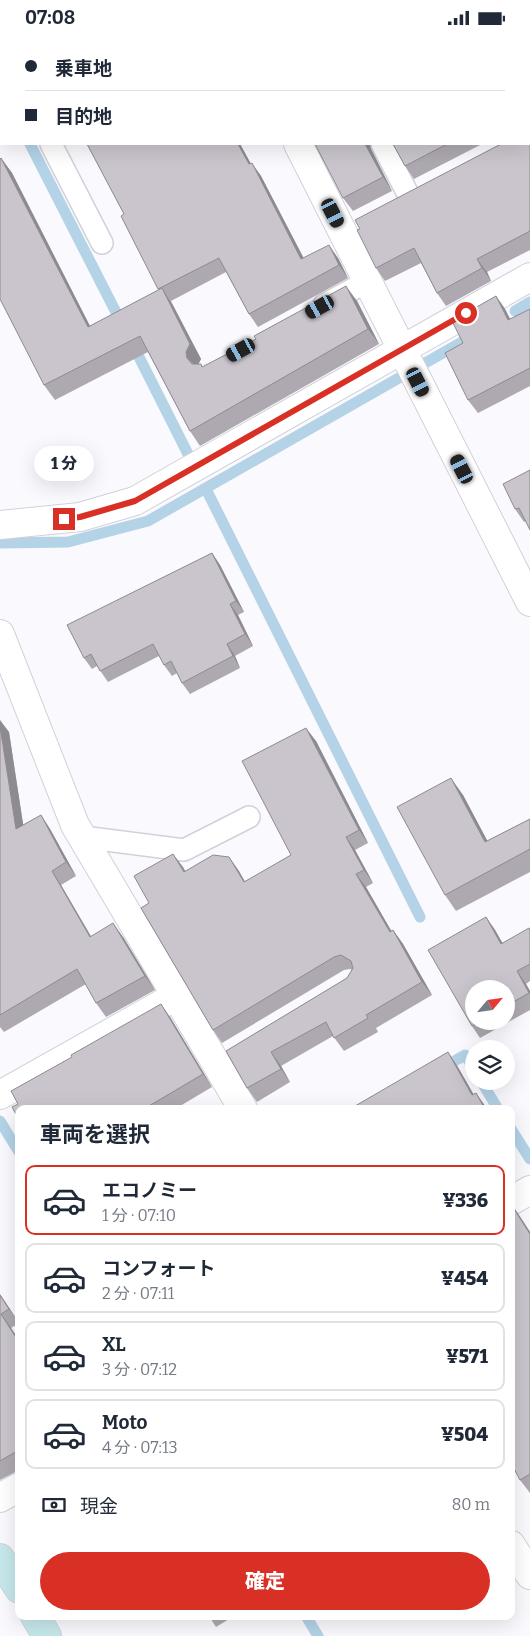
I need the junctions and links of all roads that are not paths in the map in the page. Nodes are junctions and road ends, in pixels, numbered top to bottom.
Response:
1 (52, 145) edge
2 (299, 145) edge
3 (383, 145) edge
4 (409, 196) edge
5 (102, 243) dead end
6 (530, 277) edge
7 (368, 281) junction
8 (309, 313) edge
9 (404, 353) junction
10 (0, 525) edge
11 (522, 567) edge
12 (530, 602) edge
13 (0, 634) edge
14 (249, 817) dead end
15 (83, 837) junction
16 (176, 995) junction
17 (0, 1095) edge
18 (242, 1105) edge
19 (530, 1191) edge
20 (515, 1199) edge
21 (15, 1489) edge
22 (0, 1498) edge
23 (515, 1551) edge
24 (0, 1558) edge
25 (530, 1575) edge
26 (15, 1582) edge
27 (37, 1620) edge
28 (47, 1636) edge

1 - 5 lane
2 - 7 street
3 - 4 lane
6 - 9 street
7 - 8 lane
7 - 9 street
9 - 10 street
9 - 11 street
11 - 12 street
13 - 15 street
14 - 15 lane
15 - 16 street
16 - 17 street
16 - 18 street
19 - 20 street
21 - 22 street
23 - 25 street
24 - 26 street
27 - 28 street

